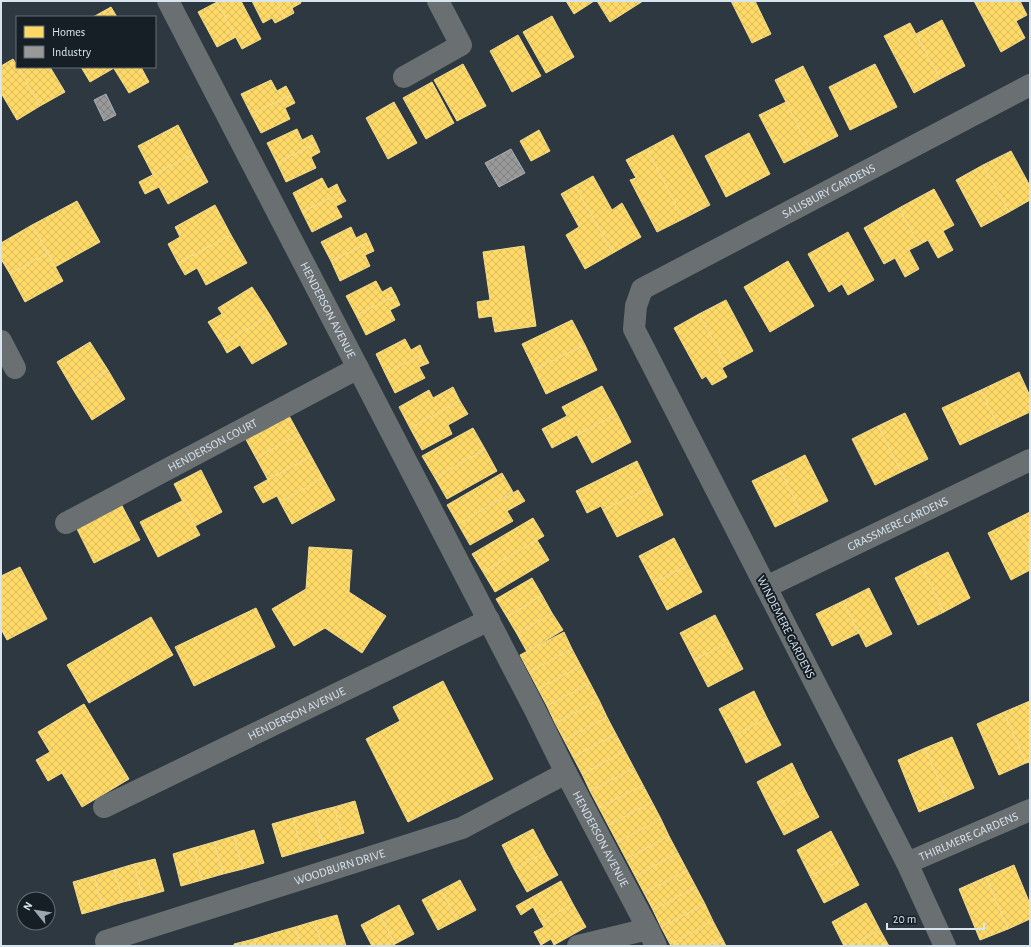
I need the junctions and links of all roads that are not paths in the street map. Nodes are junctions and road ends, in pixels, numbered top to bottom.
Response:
1 (168, 1) edge
2 (438, 1) edge
3 (404, 77) dead end
4 (1030, 85) edge
5 (636, 306) joint
6 (1, 342) edge
7 (15, 368) dead end
8 (358, 368) junction
9 (1030, 460) edge
10 (66, 523) dead end
11 (766, 587) junction
12 (489, 620) junction
13 (566, 773) junction
14 (104, 807) dead end
15 (1030, 810) edge
16 (907, 863) junction
17 (652, 938) edge
18 (106, 941) dead end
19 (578, 946) edge
20 (945, 946) edge

1 - 8 street, HENDERSON AVENUE
2 - 3 street
4 - 5 street, SALISBURY GARDENS
5 - 11 street, WINDEMERE GARDENS
6 - 7 street
8 - 10 street, HENDERSON COURT
8 - 12 street, HENDERSON AVENUE
9 - 11 street, GRASSMERE GARDENS
11 - 16 street, WINDEMERE GARDENS
12 - 13 street, HENDERSON AVENUE
12 - 14 street, HENDERSON AVENUE
13 - 17 street, HENDERSON AVENUE
13 - 18 street, WOODBURN DRIVE
15 - 16 street, THIRLMERE GARDENS
16 - 20 street, WINDEMERE GARDENS
17 - 19 street, HENDERSON AVENUE

